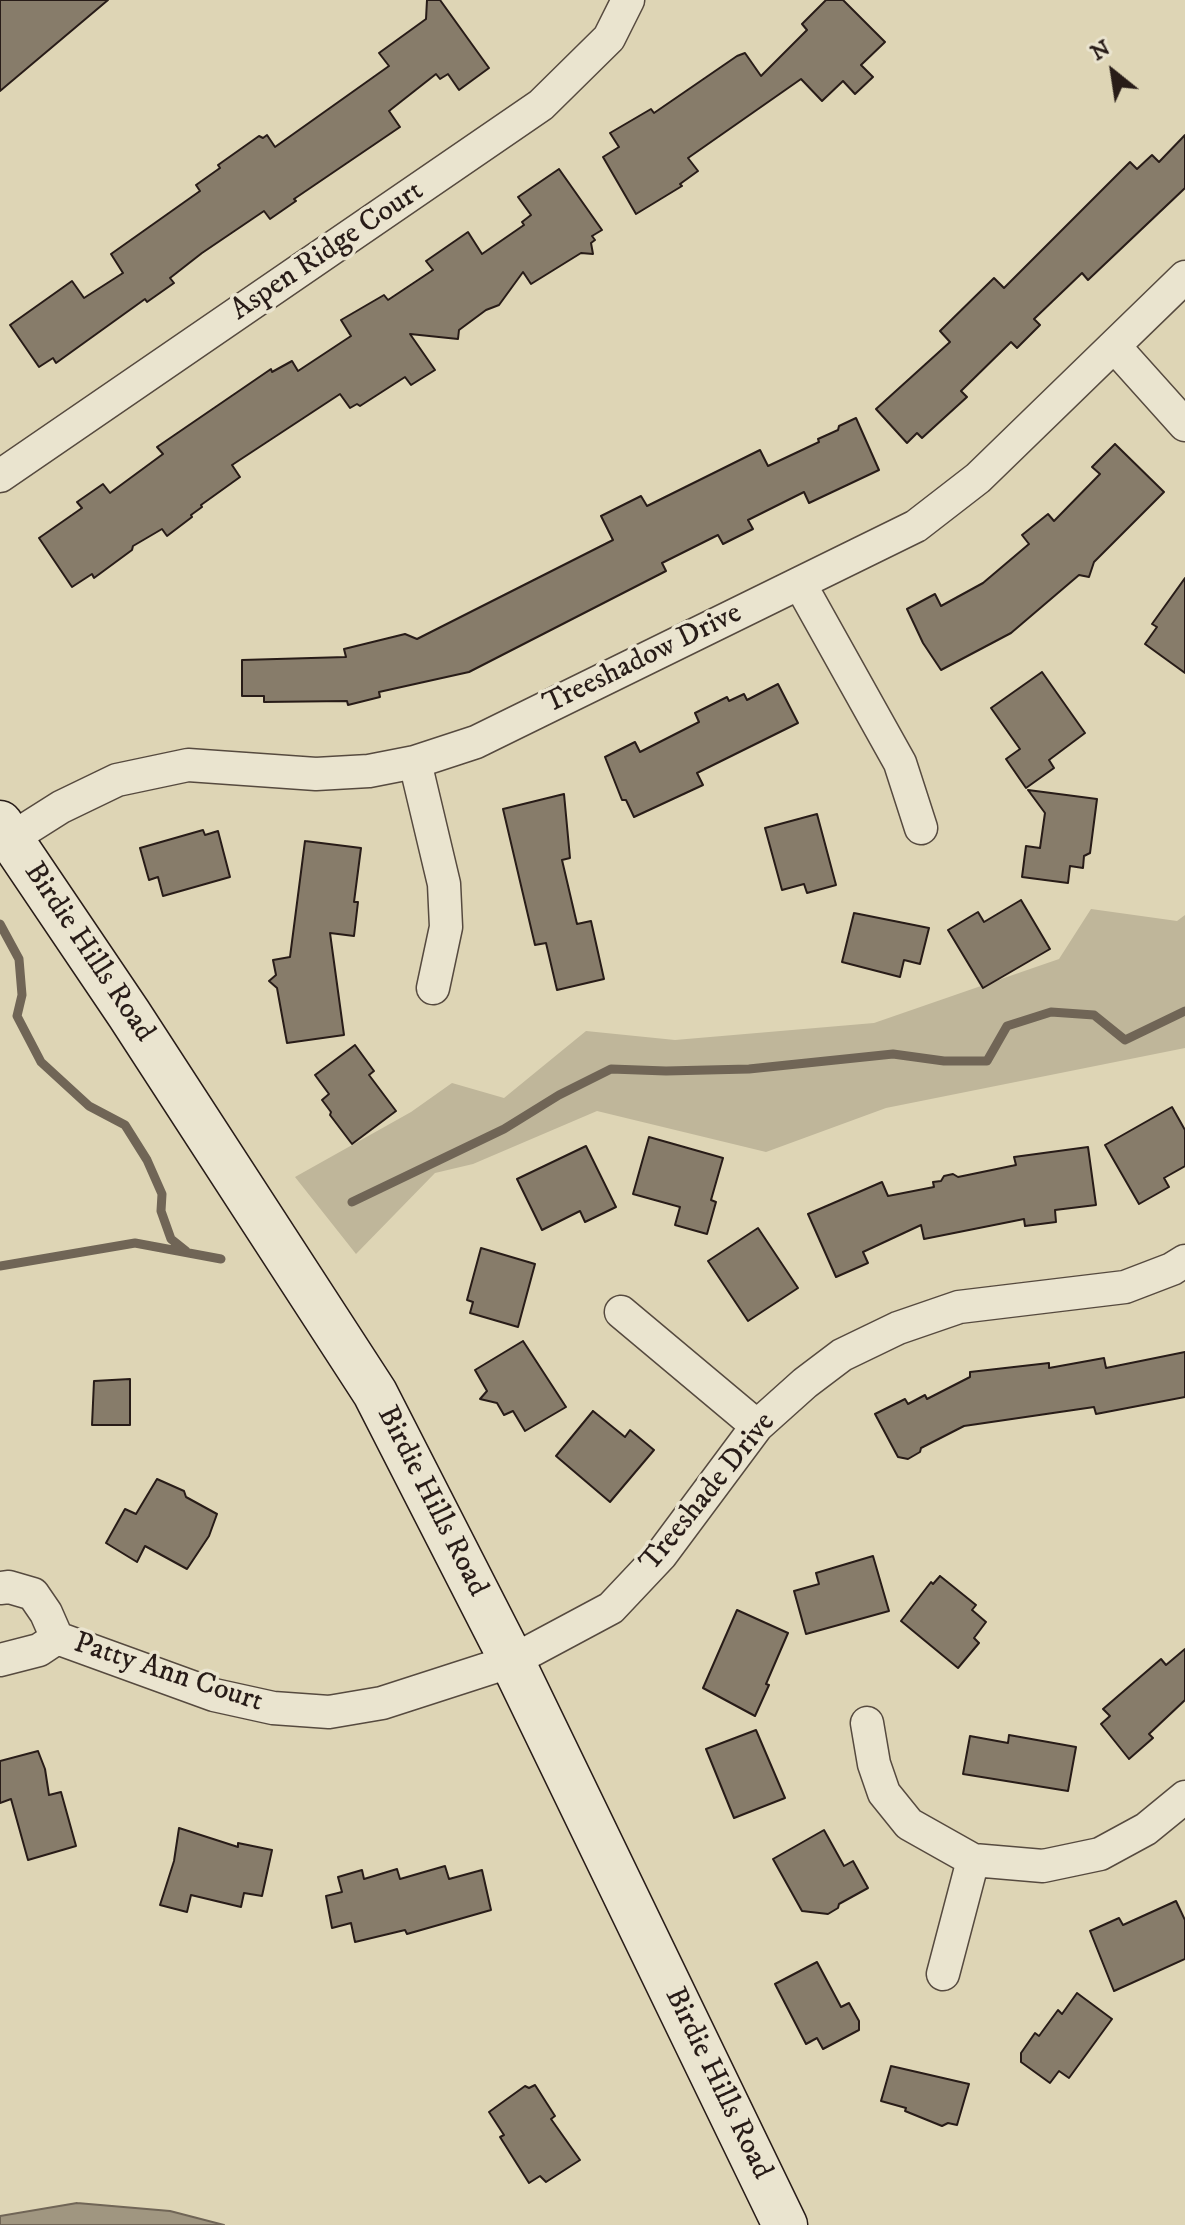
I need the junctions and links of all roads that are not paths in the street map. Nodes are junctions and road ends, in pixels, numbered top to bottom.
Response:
1 (628, 0) edge
2 (1185, 277) edge
3 (1115, 347) junction
4 (1185, 425) edge
5 (0, 476) edge
6 (800, 584) junction
7 (415, 762) junction
8 (921, 828) dead end
9 (6, 831) edge
10 (433, 988) dead end
11 (1185, 1261) edge
12 (621, 1312) dead end
13 (757, 1426) junction
14 (0, 1588) edge
15 (57, 1638) junction
16 (0, 1660) edge
17 (512, 1661) junction
18 (867, 1723) dead end
19 (1185, 1797) edge
20 (973, 1860) junction
21 (943, 1974) dead end
22 (785, 2225) edge

1 - 5 street, Aspen Ridge Court
2 - 3 street, Treeshadow Drive
3 - 4 street
3 - 6 street, Treeshadow Drive
6 - 7 street, Treeshadow Drive
6 - 8 street
7 - 9 street, Treeshadow Drive
7 - 10 street
9 - 17 main road, Birdie Hills Road
11 - 13 street, Treeshade Drive
12 - 13 street
13 - 17 street, Treeshade Drive
14 - 15 street, Patty Ann Court
15 - 16 street, Patty Ann Court
15 - 17 street, Patty Ann Court
17 - 22 main road, Birdie Hills Road
18 - 20 street
19 - 20 street
20 - 21 street

